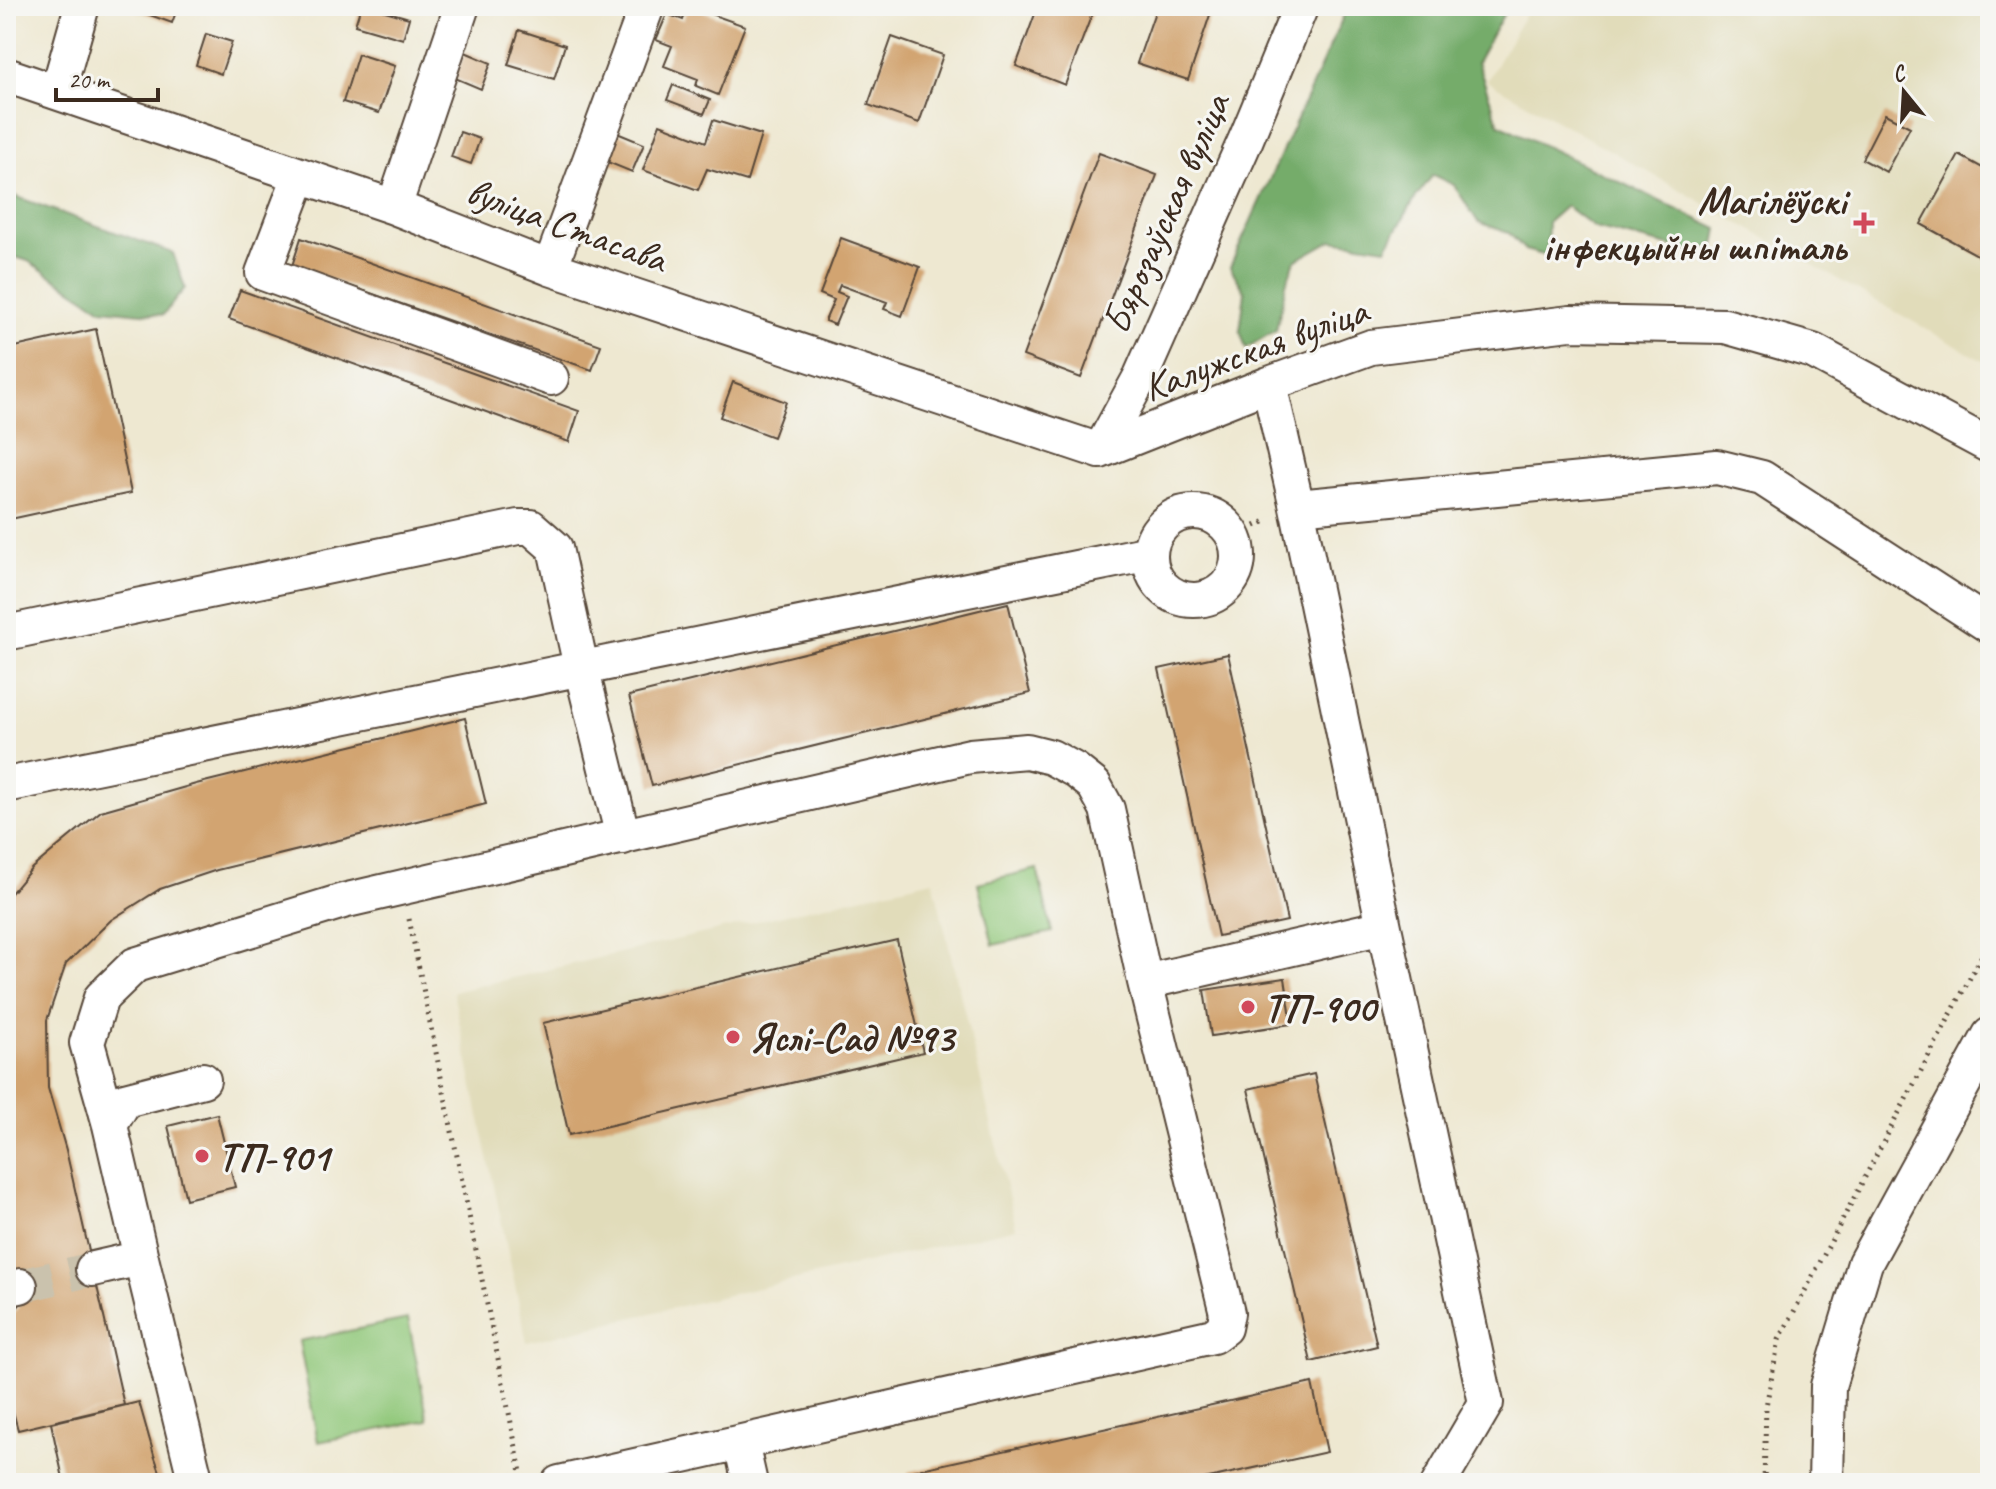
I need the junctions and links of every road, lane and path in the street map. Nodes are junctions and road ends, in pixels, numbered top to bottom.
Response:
1 (82, 6) edge
2 (462, 6) edge
3 (647, 6) edge
4 (1301, 6) edge
5 (6, 75) edge
6 (58, 91) junction
7 (300, 176) junction
8 (394, 207) junction
9 (550, 268) junction
10 (551, 378) dead end
11 (1269, 384) junction
12 (1990, 446) edge
13 (1100, 451) junction
14 (1297, 507) junction
15 (1150, 553) dead end
16 (1990, 626) edge
17 (6, 633) edge
18 (581, 667) junction
19 (6, 785) edge
20 (623, 837) junction
21 (403, 888) junction
22 (1384, 927) junction
23 (1145, 982) junction
24 (1990, 1035) edge
25 (203, 1080) dead end
26 (110, 1125) junction
27 (141, 1258) junction
28 (93, 1269) tunnel mouth
29 (741, 1443) junction
30 (196, 1483) edge
31 (523, 1483) edge
32 (559, 1483) edge
33 (750, 1483) edge
34 (1439, 1483) edge
35 (1826, 1483) edge

1 - 6 street
2 - 8 street
3 - 9 street
4 - 13 street, Бярозаўская вуліца
5 - 6 street, вуліца Стасава
6 - 7 street, вуліца Стасава
7 - 8 street, вуліца Стасава
7 - 10 street
8 - 9 street, вуліца Стасава
9 - 13 street, вуліца Стасава
11 - 12 street, Калужская вуліца
11 - 13 street, Калужская вуліца
11 - 14 street
14 - 16 street
14 - 22 street
15 - 18 street
17 - 18 street
18 - 19 street
18 - 20 street
20 - 21 street
20 - 23 street
21 - 26 street
21 - 31 path
22 - 23 street
22 - 34 street
23 - 29 street
24 - 35 street
25 - 26 street
26 - 27 street
27 - 28 street
27 - 30 street
29 - 32 street
29 - 33 street

